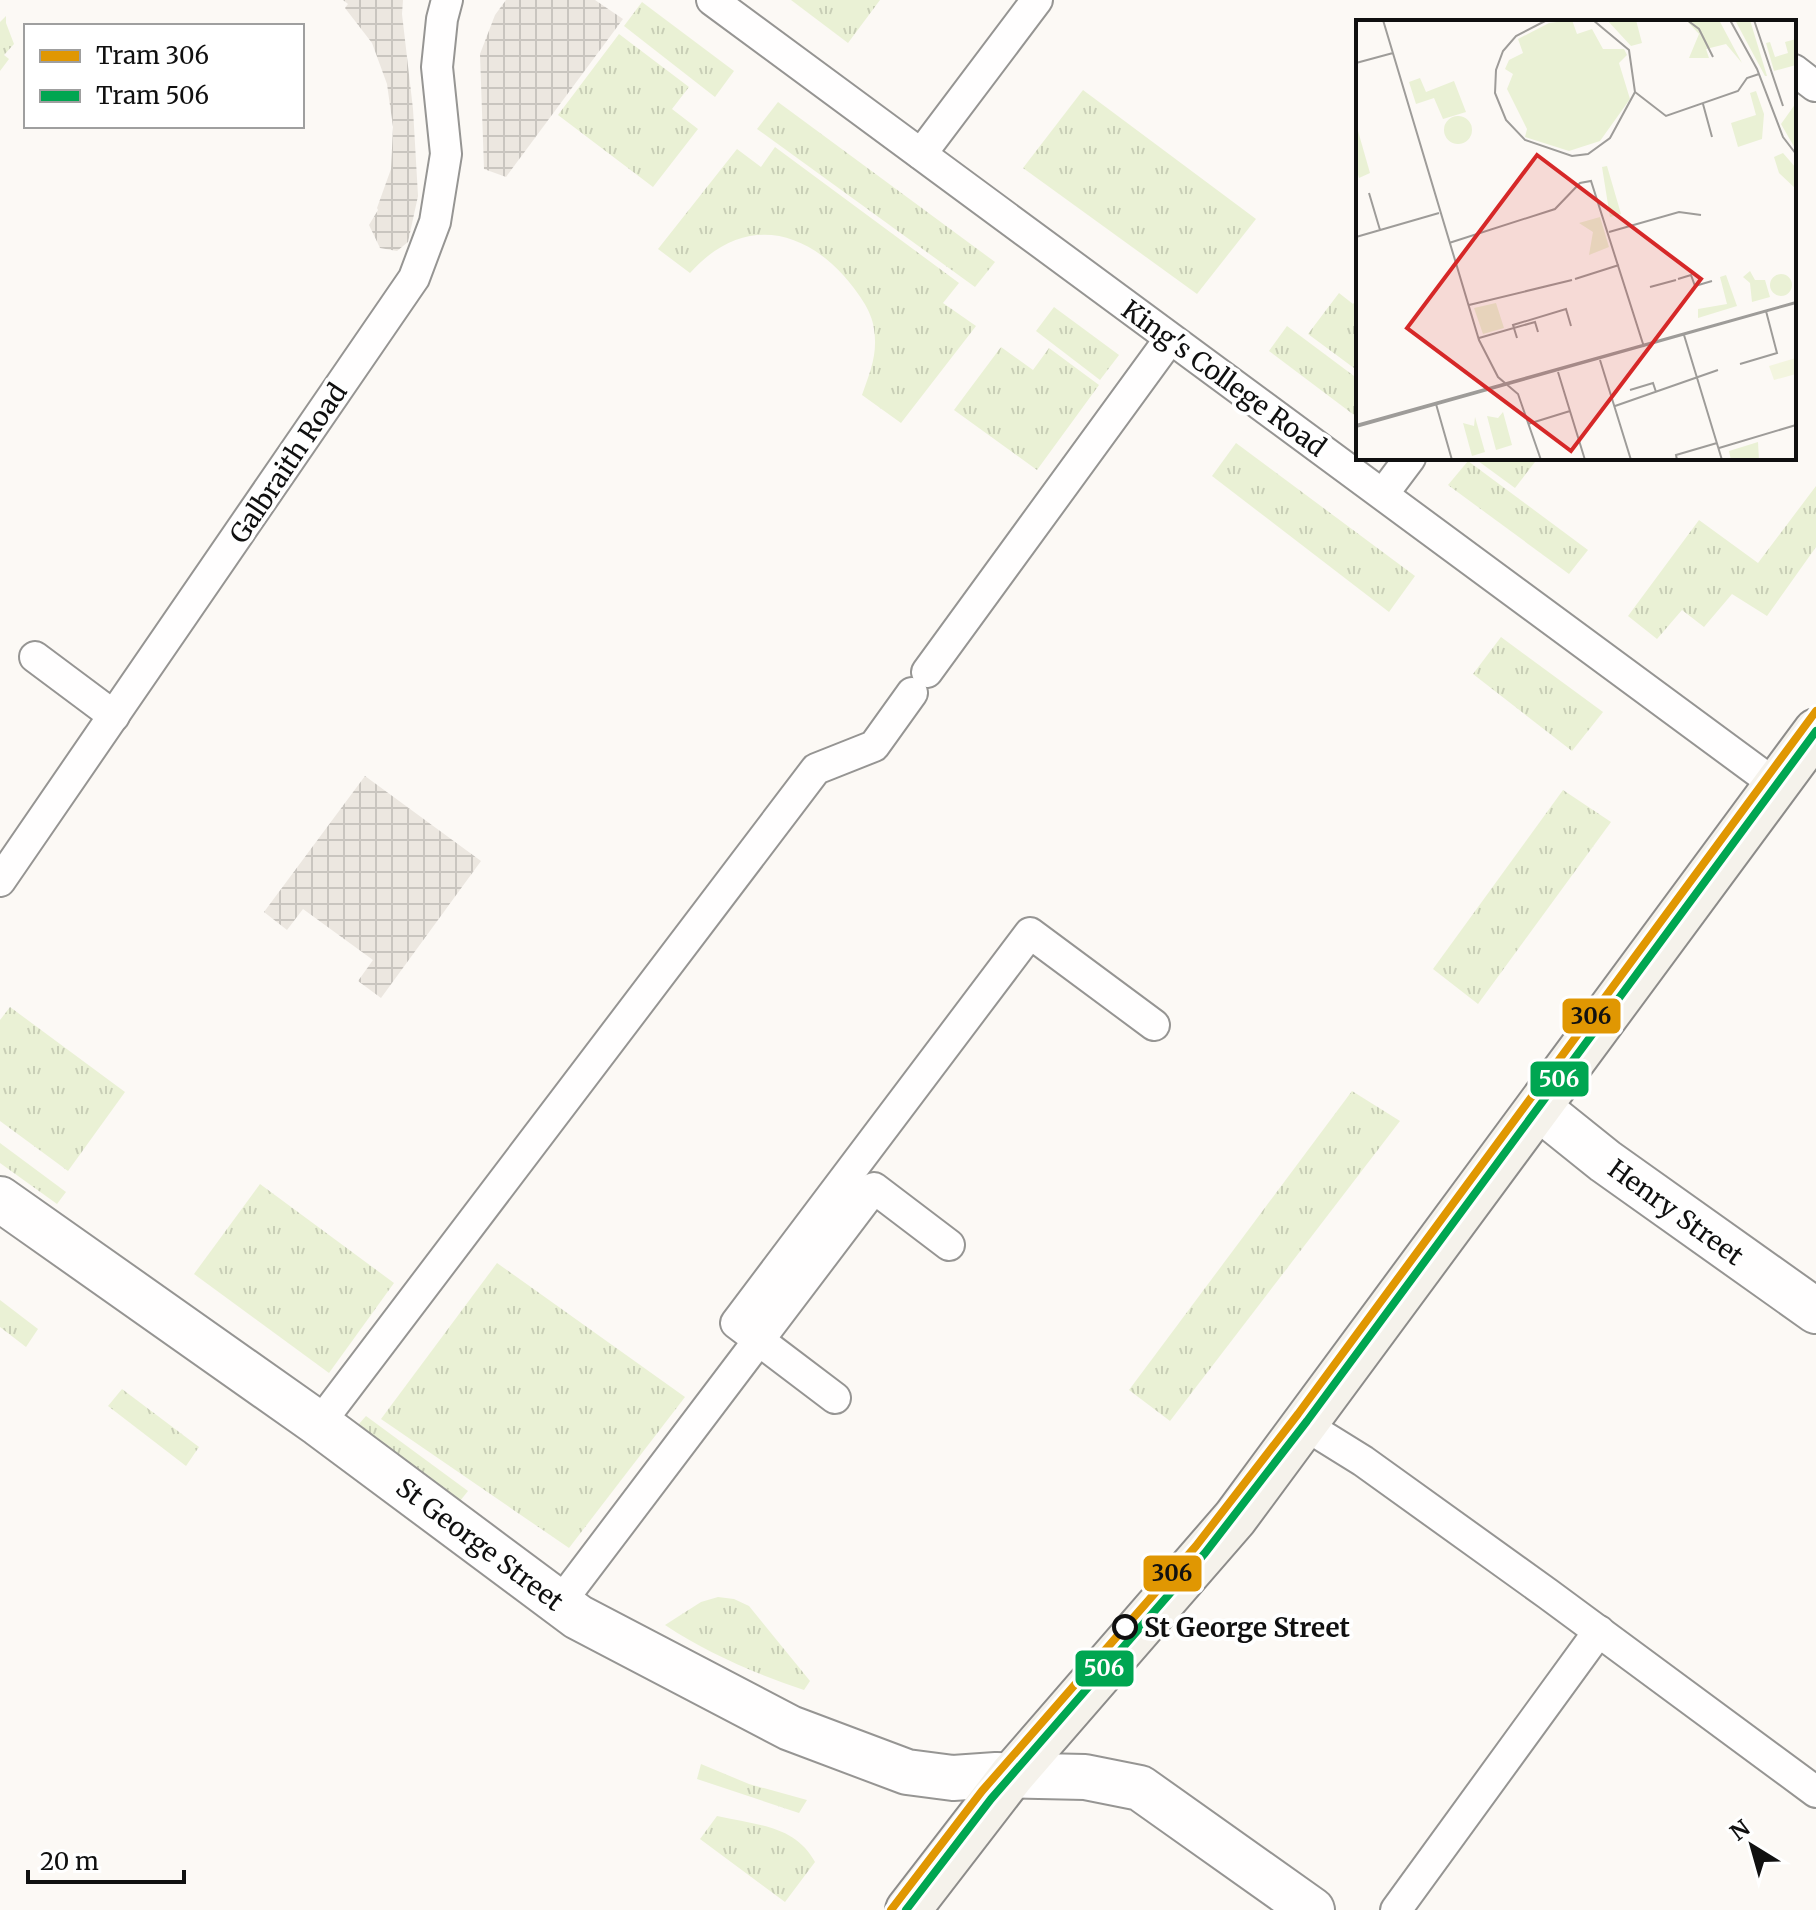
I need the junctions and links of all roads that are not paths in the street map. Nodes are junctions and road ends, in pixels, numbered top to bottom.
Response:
1 (447, 0) edge
2 (712, 0) edge
3 (1037, 0) edge
4 (1796, 72) edge
5 (1816, 84) edge
6 (921, 154) junction
7 (1169, 340) junction
8 (1408, 460) edge
9 (1383, 494) junction
10 (35, 657) dead end
11 (114, 716) junction
12 (1816, 731) edge
13 (1776, 785) junction
14 (0, 881) edge
15 (1154, 1025) dead end
16 (1539, 1108) junction
17 (0, 1199) edge
18 (949, 1245) dead end
19 (1816, 1311) edge
20 (758, 1341) junction
21 (835, 1398) dead end
22 (319, 1424) junction
23 (1305, 1425) junction
24 (559, 1604) junction
25 (1599, 1631) junction
26 (1012, 1775) junction
27 (1816, 1792) edge
28 (908, 1910) edge
29 (1312, 1910) edge
30 (1396, 1910) edge

1 - 11 lane, Galbraith Road
2 - 6 lane, King's College Road
3 - 6 lane
4 - 5 lane
6 - 7 lane, King's College Road
7 - 9 lane, King's College Road
7 - 22 lane
8 - 9 lane
9 - 13 lane, King's College Road
10 - 11 lane
11 - 14 lane, Galbraith Road
12 - 13 main road
13 - 16 main road
15 - 20 lane
16 - 19 street, Henry Street
16 - 23 main road
17 - 22 street, St George Street
18 - 20 lane
20 - 21 lane
20 - 24 lane
22 - 24 street, St George Street
23 - 25 lane
23 - 26 main road
24 - 26 street, St George Street
25 - 27 lane
25 - 30 lane
26 - 28 main road
26 - 29 street, St George Street

